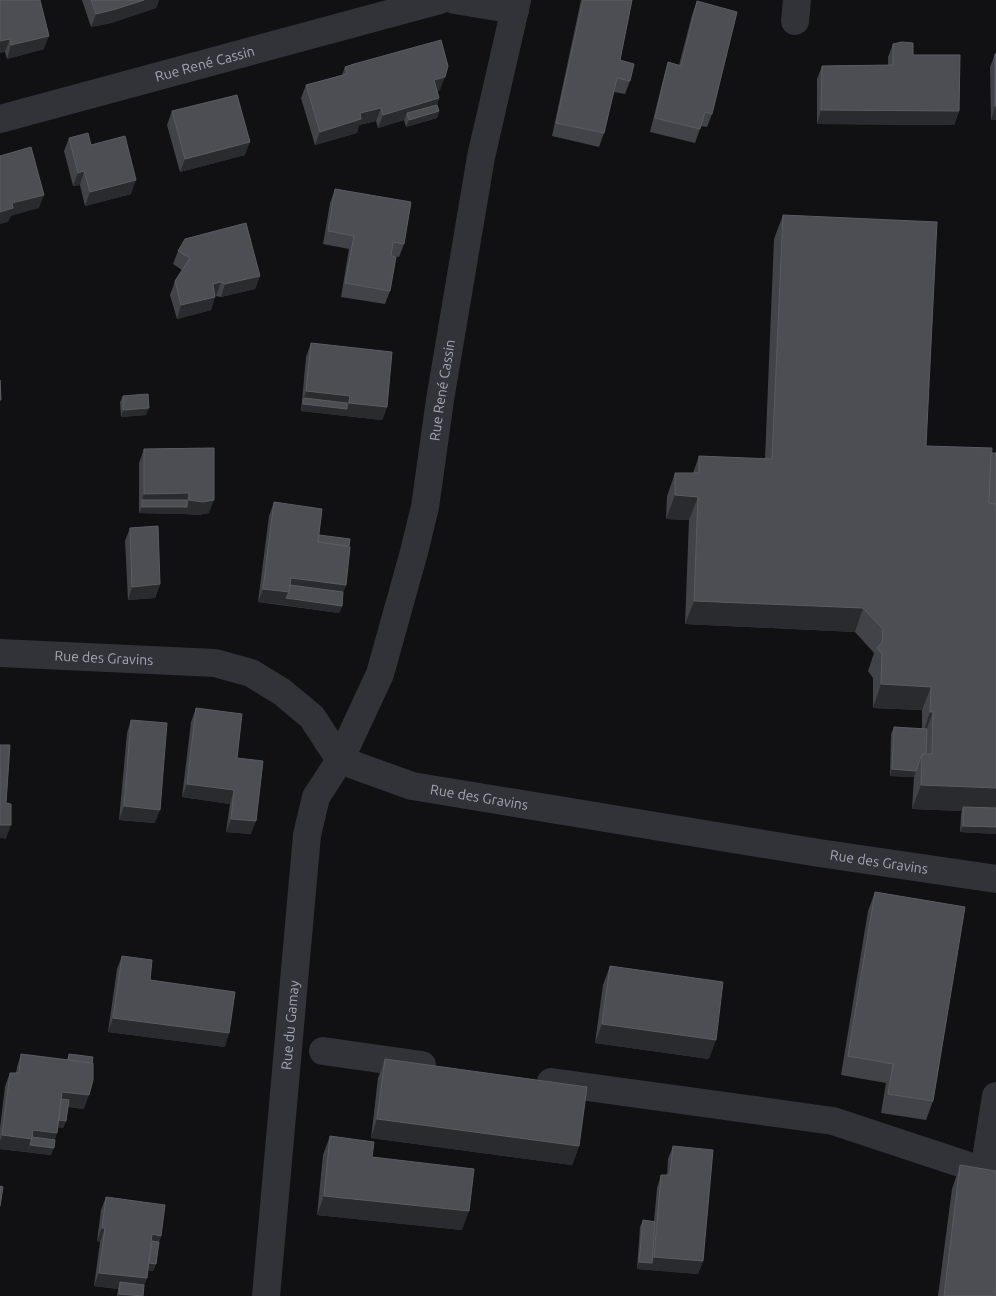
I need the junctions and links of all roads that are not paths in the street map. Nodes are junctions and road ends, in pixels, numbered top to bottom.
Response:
1 (440, 0) edge
2 (455, 0) edge
3 (516, 5) edge
4 (0, 119) edge
5 (0, 653) edge
6 (340, 760) junction
7 (996, 879) edge
8 (323, 1051) dead end
9 (450, 1069) edge
10 (529, 1079) edge
11 (996, 1096) edge
12 (990, 1172) edge
13 (266, 1296) edge

1 - 4 street, Rue René Cassin
2 - 3 street, Rue René Cassin
3 - 6 street, Rue René Cassin
5 - 6 street, Rue des Gravins
6 - 7 street, Rue des Gravins
6 - 13 street, Rue du Gamay
8 - 9 street
10 - 12 street
11 - 12 street

